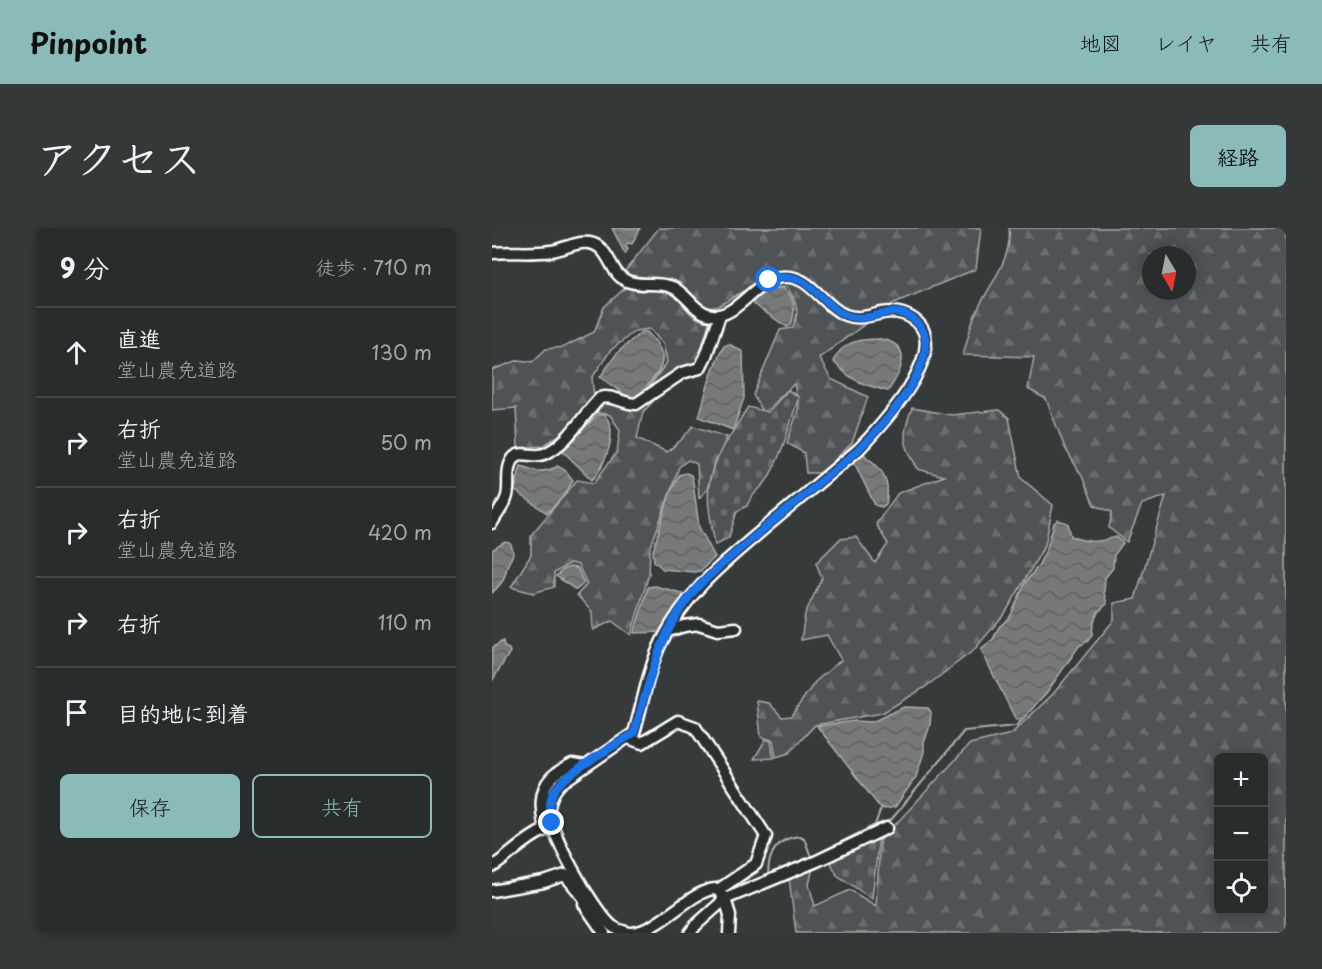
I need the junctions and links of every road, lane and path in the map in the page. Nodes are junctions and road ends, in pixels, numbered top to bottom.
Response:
1 (492, 253) edge
2 (720, 315) junction
3 (492, 523) edge
4 (736, 628) dead end
5 (668, 631) junction
6 (631, 735) junction
7 (585, 766) junction
8 (887, 828) dead end
9 (492, 867) edge
10 (492, 891) edge
11 (721, 894) junction
12 (587, 898) junction
13 (604, 933) edge
14 (631, 933) edge
15 (690, 933) edge
16 (729, 933) edge

1 - 2 street
2 - 3 street
2 - 5 street
4 - 5 street
5 - 6 street
6 - 7 street
6 - 11 street
7 - 9 street
7 - 12 street
8 - 11 street
10 - 12 street
11 - 14 street
11 - 15 street
11 - 16 street
12 - 13 street
12 - 14 street

